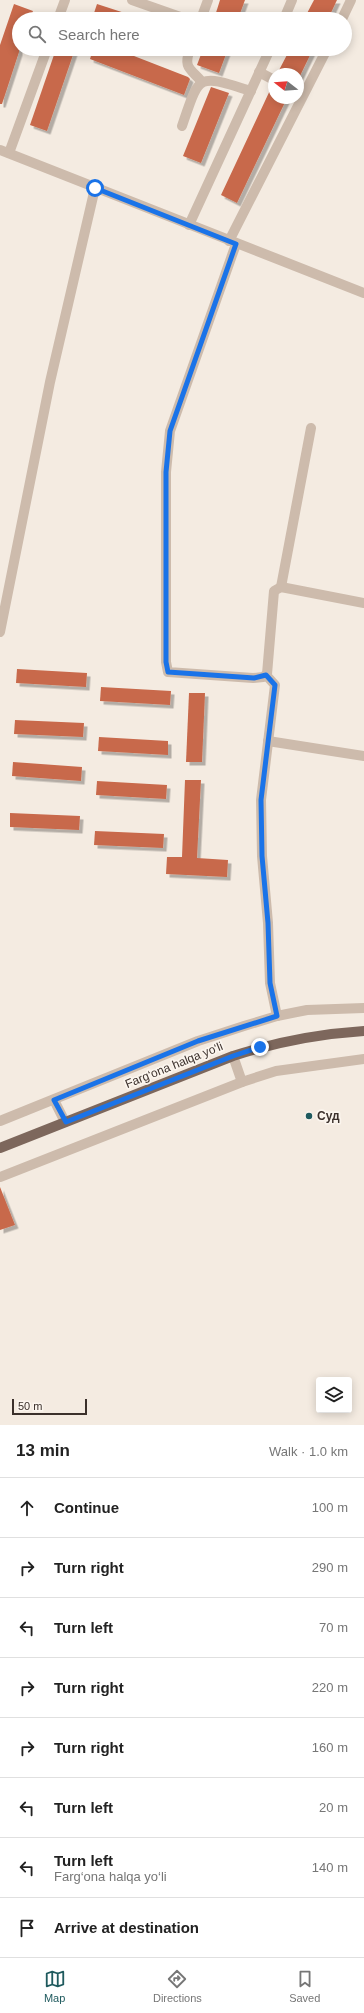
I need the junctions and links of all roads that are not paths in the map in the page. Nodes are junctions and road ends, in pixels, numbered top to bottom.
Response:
1 (65, 0) edge
2 (132, 0) edge
3 (208, 0) edge
4 (292, 0) edge
5 (352, 0) edge
6 (61, 12) edge
7 (166, 12) edge
8 (204, 12) edge
9 (287, 12) edge
10 (346, 12) edge
11 (44, 56) edge
12 (187, 56) edge
13 (267, 56) edge
14 (322, 56) edge
15 (260, 72) junction
16 (268, 77) edge
17 (202, 82) junction
18 (304, 89) edge
19 (252, 91) junction
20 (296, 104) edge
21 (182, 126) dead end
22 (4, 151) edge
23 (95, 188) junction
24 (189, 225) junction
25 (232, 242) junction
26 (364, 293) edge
27 (311, 428) dead end
28 (281, 587) junction
29 (364, 603) edge
30 (0, 632) edge
31 (266, 675) junction
32 (268, 741) junction
33 (364, 756) edge
34 (364, 1008) edge
35 (277, 1016) junction
36 (364, 1031) edge
37 (233, 1056) junction
38 (364, 1059) edge
39 (242, 1082) junction
40 (54, 1100) junction
41 (0, 1121) edge
42 (66, 1122) junction
43 (0, 1148) edge
44 (0, 1177) edge

1 - 6 street
2 - 7 street
3 - 8 street
4 - 9 street
5 - 10 street
11 - 22 street
12 - 17 street
13 - 15 street
14 - 18 street
15 - 16 street
15 - 19 street
17 - 19 street
17 - 21 street
19 - 24 street
20 - 25 street
22 - 23 street
23 - 24 street
23 - 30 street
24 - 25 street
25 - 26 street
25 - 31 street
27 - 28 street
28 - 29 street
28 - 31 street
31 - 32 street
32 - 33 street
32 - 35 street
34 - 35 street
35 - 40 street
36 - 37 main road, Farg‘ona halqa yo‘li
37 - 39 street
37 - 42 main road, Farg‘ona halqa yo‘li
38 - 39 street
39 - 44 street
40 - 41 street
40 - 42 street
42 - 43 main road, Farg‘ona halqa yo‘li

